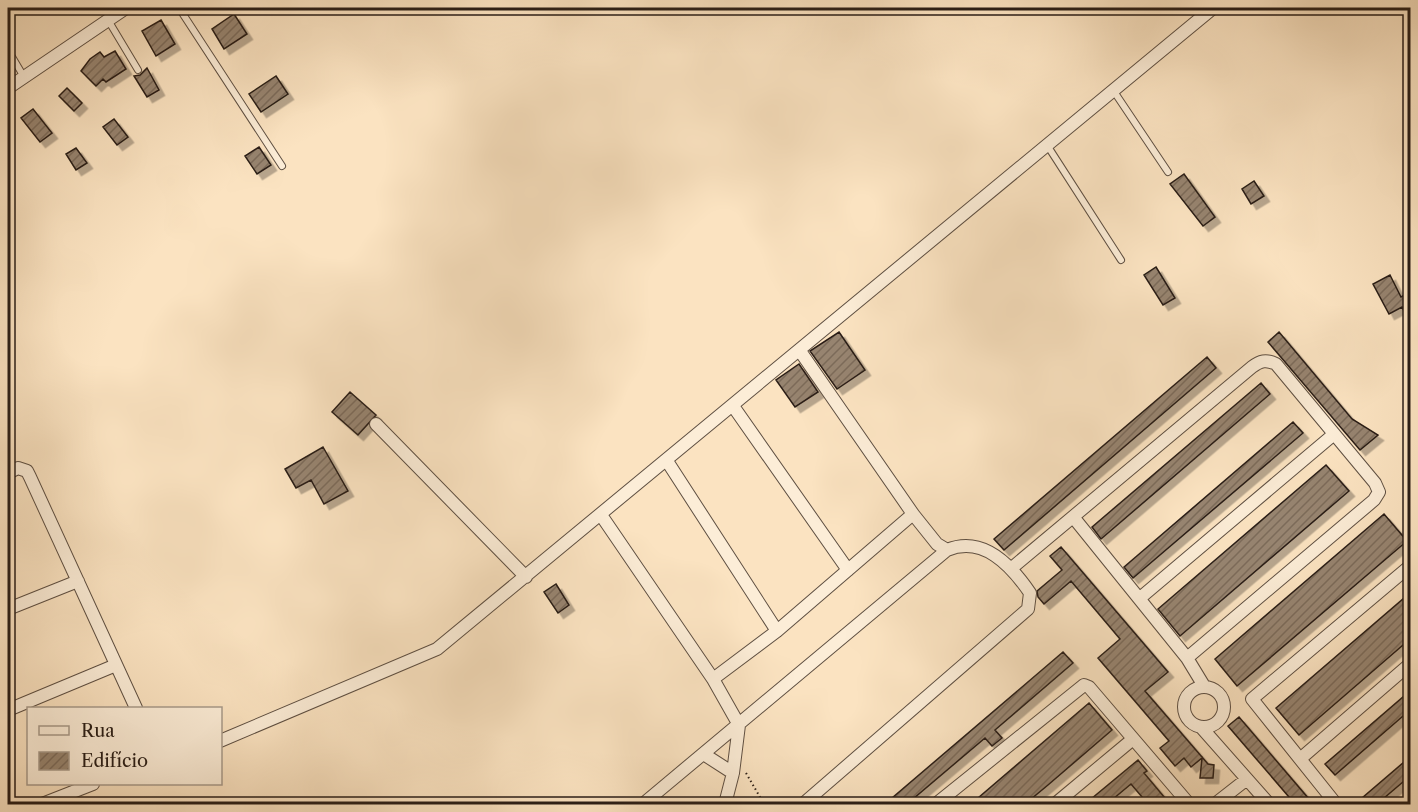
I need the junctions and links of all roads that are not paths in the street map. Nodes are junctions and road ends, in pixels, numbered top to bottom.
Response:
1 (126, 8) edge
2 (179, 8) edge
3 (1213, 8) edge
4 (108, 20) junction
5 (8, 50) edge
6 (138, 70) dead end
7 (24, 77) junction
8 (8, 88) edge
9 (1113, 90) junction
10 (1047, 145) junction
11 (282, 166) dead end
12 (1168, 172) dead end
13 (1121, 260) dead end
14 (800, 351) junction
15 (733, 406) junction
16 (376, 424) dead end
17 (1333, 435) junction
18 (667, 461) junction
19 (8, 472) edge
20 (913, 514) junction
21 (601, 515) junction
22 (1074, 518) junction
23 (947, 550) junction
24 (1410, 566) edge
25 (1013, 567) junction
26 (848, 570) junction
27 (526, 577) junction
28 (78, 581) junction
29 (1140, 598) junction
30 (8, 609) edge
31 (777, 631) junction
32 (1187, 658) junction
33 (1410, 663) edge
34 (116, 665) junction
35 (713, 679) junction
36 (1204, 687) junction
37 (136, 707) edge
38 (8, 710) edge
39 (740, 725) junction
40 (1201, 727) junction
41 (1133, 739) junction
42 (222, 740) edge
43 (705, 754) junction
44 (1300, 759) junction
45 (734, 773) junction
46 (1247, 779) junction
47 (88, 785) edge
48 (42, 804) edge
49 (643, 804) edge
50 (725, 804) edge
51 (803, 804) edge
52 (936, 804) edge
53 (1055, 804) edge
54 (1189, 804) edge
55 (1215, 804) edge
56 (1269, 804) edge
57 (1336, 804) edge

1 - 4 street
2 - 11 lane
3 - 9 street
4 - 6 lane
4 - 7 street
5 - 7 lane
7 - 8 street
9 - 10 street
9 - 12 lane
10 - 13 lane
10 - 14 street
14 - 15 street
14 - 20 street
15 - 18 street
15 - 26 street
16 - 27 street
17 - 22 street
17 - 29 street
17 - 32 street
18 - 21 street
18 - 31 street
19 - 28 street
20 - 23 street
20 - 26 street
21 - 27 street
21 - 35 street
22 - 25 street
22 - 29 street
23 - 25 street
23 - 39 street
24 - 44 street
25 - 51 street
26 - 31 street
27 - 42 street
28 - 30 street
28 - 34 street
29 - 32 street
31 - 35 street
32 - 36 street
33 - 44 street
34 - 37 street
34 - 38 street
35 - 39 street
36 - 40 street
36 - 40 street
39 - 43 street
39 - 45 street
40 - 46 street
41 - 52 street
41 - 53 street
41 - 54 street
43 - 45 street
43 - 49 street
44 - 57 street
45 - 50 street
46 - 55 street
46 - 56 street
47 - 48 street

